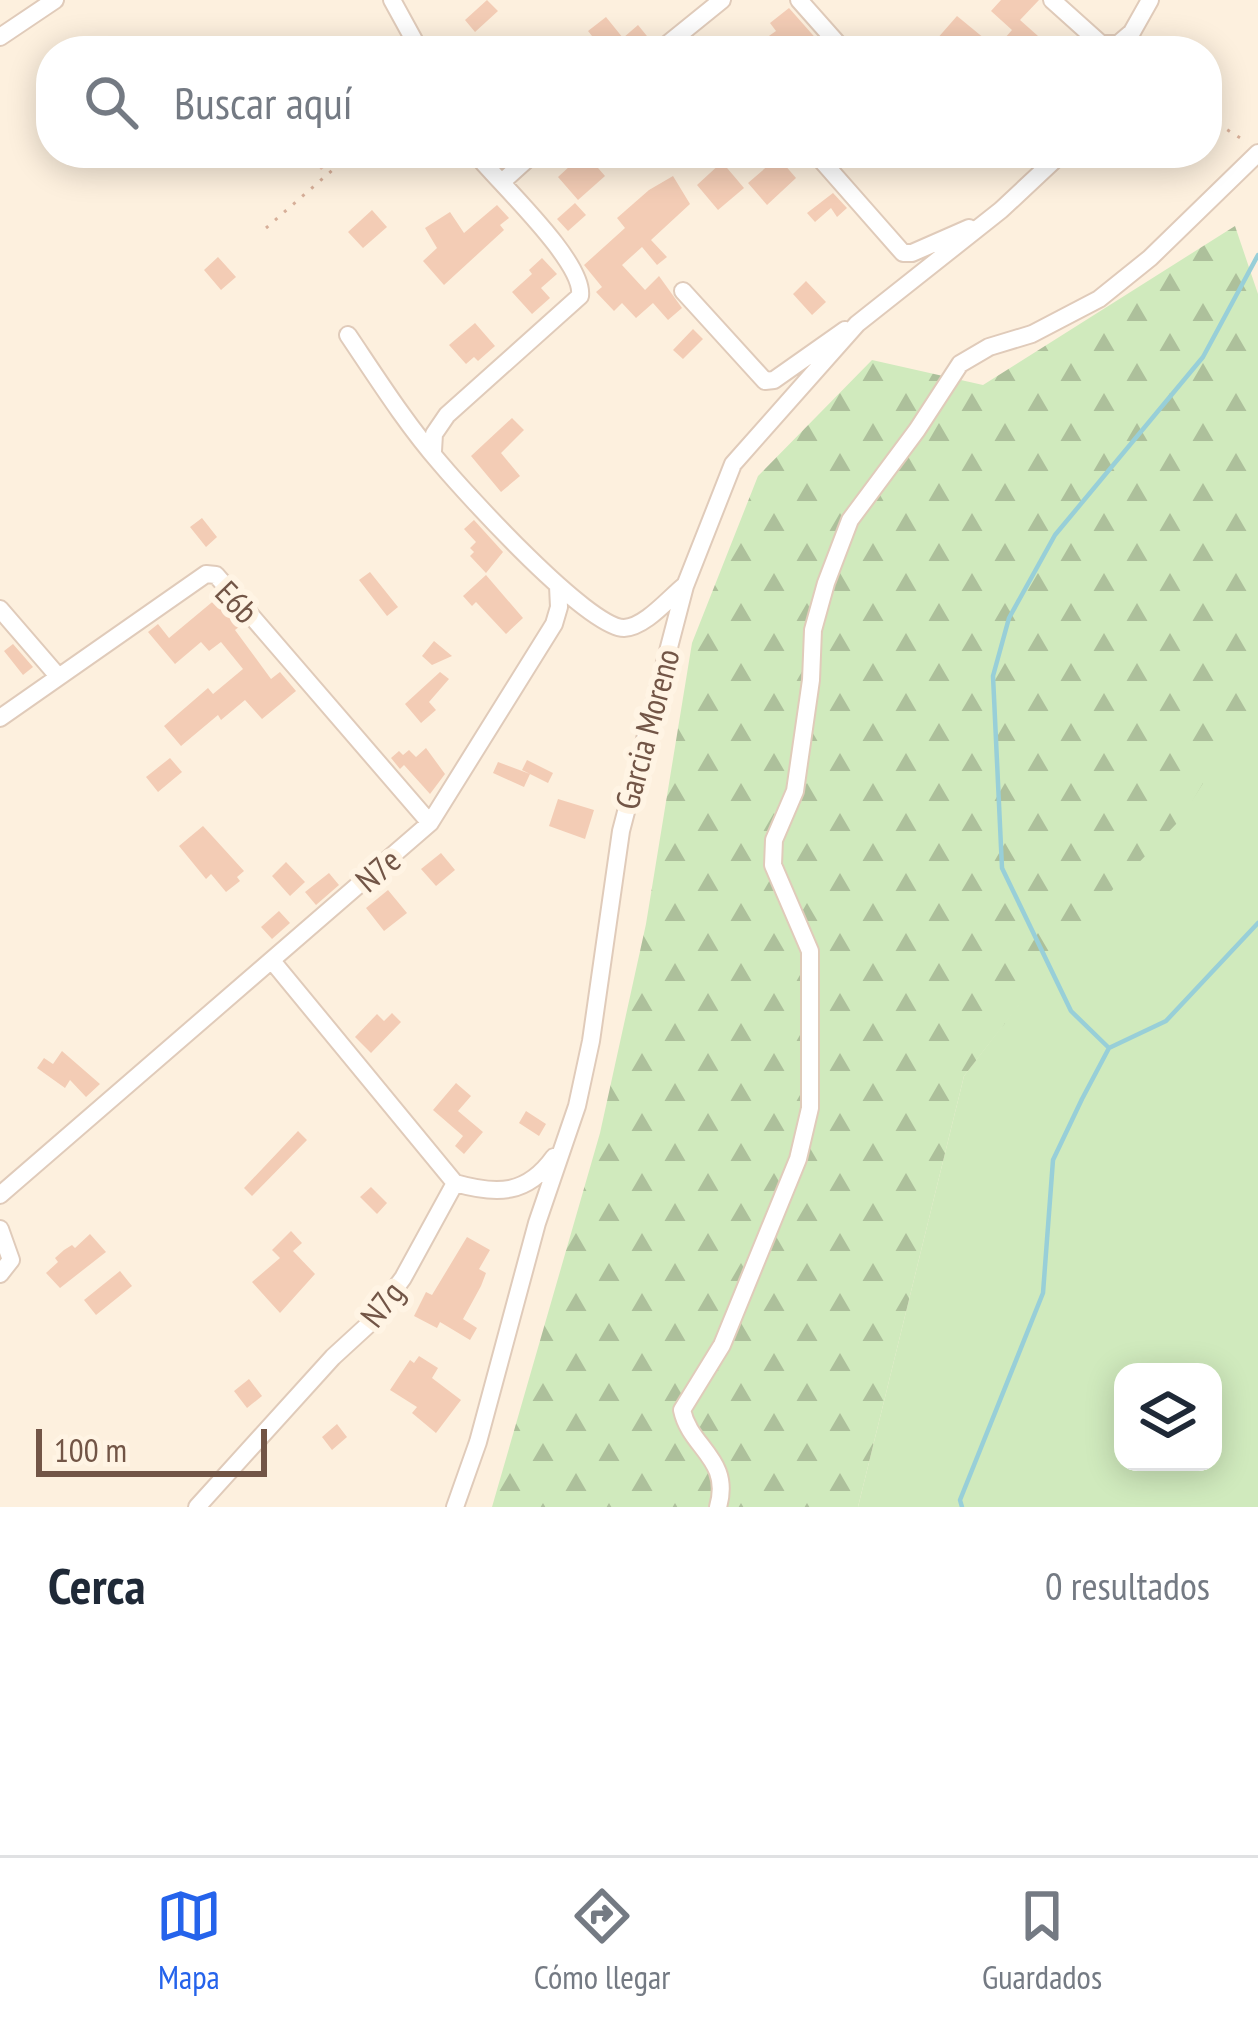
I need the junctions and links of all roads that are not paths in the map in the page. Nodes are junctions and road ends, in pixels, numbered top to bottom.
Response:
1 (55, 0) edge
2 (392, 0) edge
3 (722, 0) edge
4 (799, 0) edge
5 (1052, 0) edge
6 (1150, 0) edge
7 (412, 36) edge
8 (678, 36) edge
9 (831, 36) edge
10 (1092, 36) edge
11 (1128, 36) edge
12 (0, 37) edge
13 (1255, 148) edge
14 (489, 168) edge
15 (518, 168) edge
16 (827, 168) edge
17 (1046, 168) edge
18 (503, 182) junction
19 (981, 224) junction
20 (683, 291) dead end
21 (857, 324) junction
22 (348, 335) dead end
23 (433, 451) junction
24 (558, 586) junction
25 (685, 586) junction
26 (0, 609) edge
27 (57, 675) junction
28 (0, 718) edge
29 (430, 823) junction
30 (273, 962) junction
31 (565, 1142) junction
32 (455, 1183) junction
33 (0, 1195) edge
34 (0, 1229) edge
35 (0, 1274) edge
36 (197, 1507) edge
37 (455, 1507) edge
38 (718, 1507) edge

1 - 12 street
2 - 7 street
3 - 8 street
4 - 9 street
5 - 10 street
6 - 11 street
13 - 38 street
14 - 18 street
15 - 18 street
16 - 19 street
17 - 19 street, Garcia Moreno
18 - 23 street
19 - 21 street, Garcia Moreno
20 - 21 street
21 - 25 street, Garcia Moreno
22 - 23 street
23 - 24 street
24 - 25 street
24 - 29 street, N7e
25 - 31 street, Garcia Moreno
26 - 27 street
27 - 28 street, E6b
27 - 29 street, E6b
29 - 30 street, N7e
30 - 32 street
30 - 33 street, N7e
31 - 32 street
31 - 37 street, Garcia Moreno
32 - 36 street, N7g
34 - 35 street

